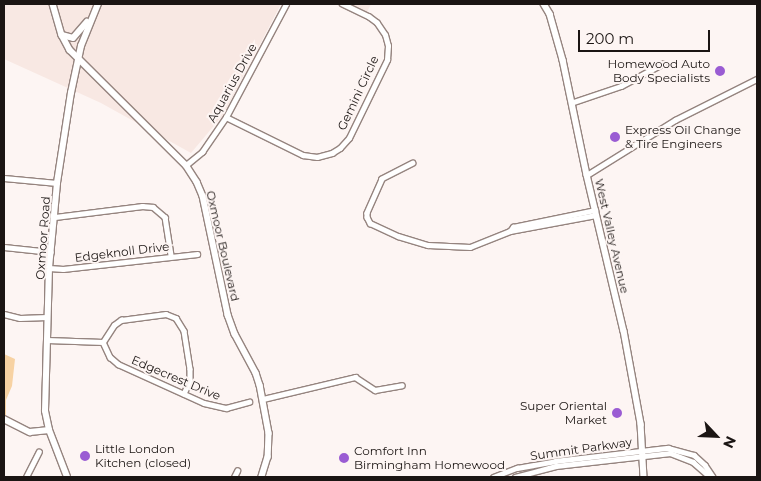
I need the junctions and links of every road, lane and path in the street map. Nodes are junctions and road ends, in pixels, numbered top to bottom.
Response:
1 (53, 4) edge
2 (98, 4) edge
3 (286, 4) edge
4 (342, 4) edge
5 (544, 4) edge
6 (91, 17) junction
7 (62, 35) junction
8 (77, 59) junction
9 (662, 64) dead end
10 (757, 79) edge
11 (571, 103) junction
12 (226, 117) junction
13 (413, 163) dead end
14 (186, 164) junction
15 (587, 175) junction
16 (4, 178) edge
17 (57, 183) junction
18 (596, 212) junction
19 (55, 217) junction
20 (4, 247) edge
21 (51, 252) junction
22 (197, 254) dead end
23 (171, 256) junction
24 (50, 268) junction
25 (4, 314) edge
26 (47, 317) junction
27 (47, 340) junction
28 (103, 342) junction
29 (402, 385) dead end
30 (184, 394) junction
31 (263, 399) junction
32 (249, 402) dead end
33 (4, 418) edge
34 (49, 430) junction
35 (644, 449) junction
36 (39, 452) dead end
37 (644, 458) junction
38 (522, 468) junction
39 (237, 471) dead end
40 (526, 475) edge
41 (26, 477) edge
42 (67, 477) edge
43 (234, 477) edge
44 (262, 477) edge
45 (493, 477) edge
46 (515, 477) edge
47 (644, 477) edge
48 (711, 477) edge

1 - 7 street
2 - 6 street
3 - 12 street, Aquarius Drive
4 - 12 street, Gemini Circle
5 - 11 street, West Valley Avenue
6 - 7 street
6 - 8 street, Oxmoor Road
7 - 8 street
8 - 14 street, Oxmoor Boulevard
8 - 17 street, Oxmoor Road
9 - 11 street
10 - 15 street
11 - 15 street, West Valley Avenue
12 - 14 street, Aquarius Drive
13 - 18 street
14 - 31 street, Oxmoor Boulevard
15 - 18 street, West Valley Avenue
16 - 17 street
17 - 19 street, Oxmoor Road
18 - 35 street, West Valley Avenue
19 - 21 street, Oxmoor Road
19 - 23 street
20 - 21 street
21 - 24 street, Oxmoor Road
22 - 23 street, Edgeknoll Drive
23 - 24 street, Edgeknoll Drive
24 - 26 street, Oxmoor Road
25 - 26 street
26 - 27 street, Oxmoor Road
27 - 28 street
27 - 34 street, Oxmoor Road
28 - 30 street, Edgecrest Drive
28 - 30 street
29 - 31 street
30 - 32 street, Edgecrest Drive
31 - 44 street, Oxmoor Boulevard
33 - 34 street
34 - 42 street, Oxmoor Road
35 - 37 street, West Valley Avenue
35 - 38 street, Summit Parkway
35 - 48 street, Summit Parkway
36 - 41 street
37 - 40 street, Summit Parkway
37 - 47 street, West Valley Avenue
37 - 48 street, Summit Parkway
38 - 40 street
38 - 45 street, Summit Parkway
39 - 43 street
40 - 46 street, Summit Parkway

